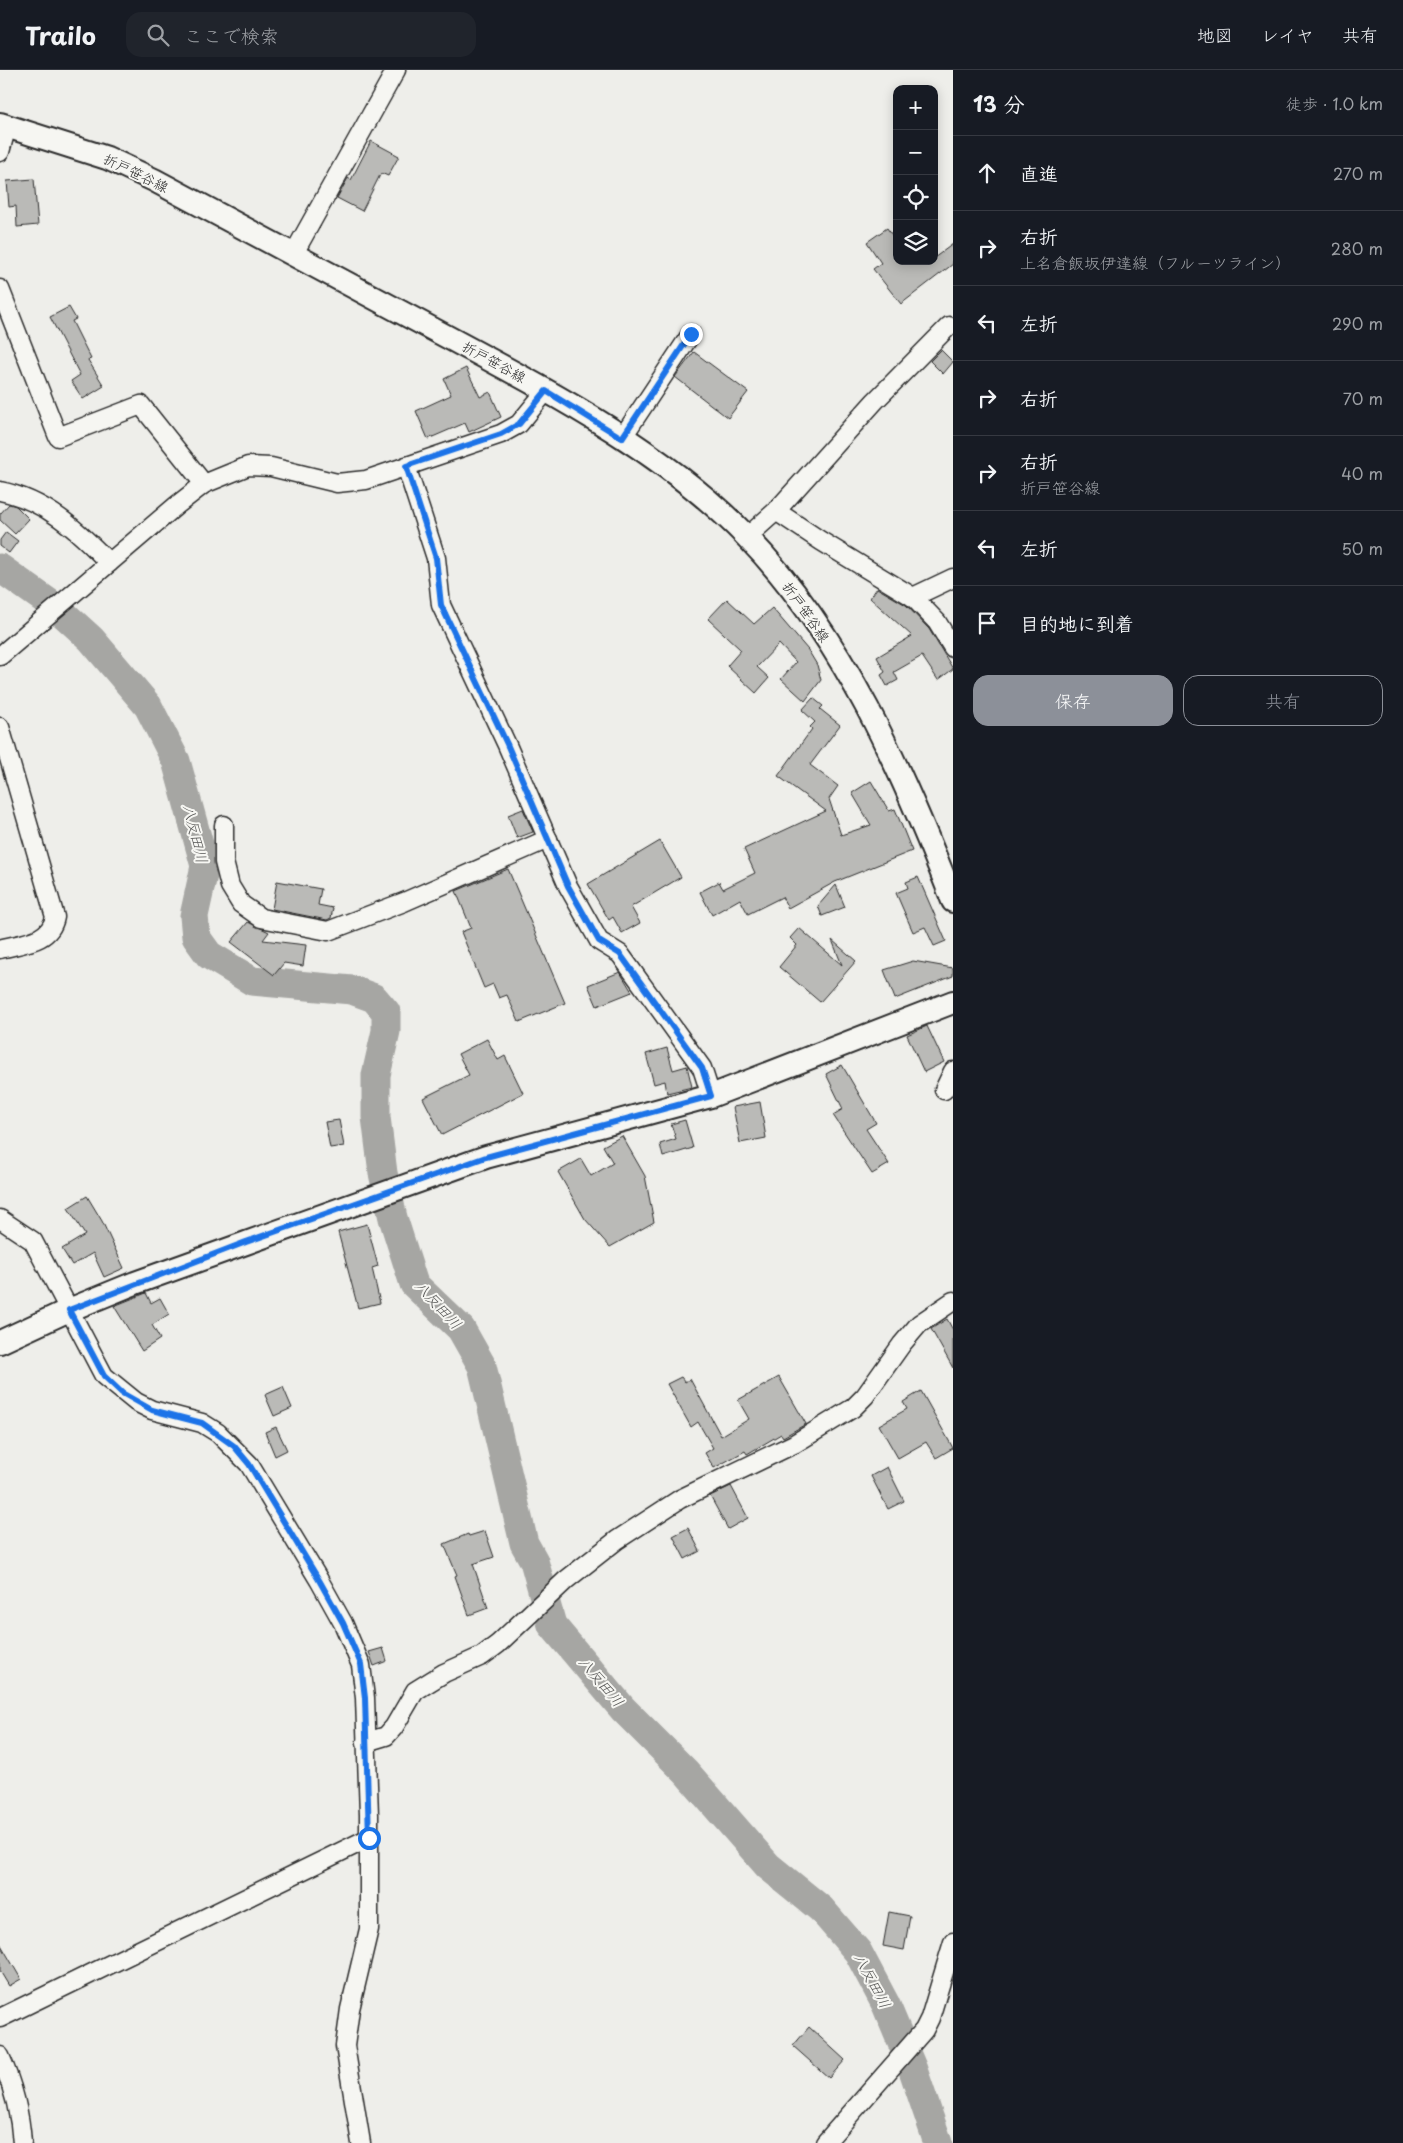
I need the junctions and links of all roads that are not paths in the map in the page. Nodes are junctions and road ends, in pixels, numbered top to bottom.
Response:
1 (396, 70) edge
2 (4, 125) edge
3 (0, 152) edge
4 (294, 255) junction
5 (0, 289) edge
6 (949, 326) dead end
7 (691, 334) dead end
8 (546, 391) junction
9 (622, 438) junction
10 (406, 466) junction
11 (204, 484) junction
12 (0, 490) edge
13 (776, 511) junction
14 (747, 537) junction
15 (109, 562) junction
16 (953, 578) edge
17 (913, 597) junction
18 (953, 648) edge
19 (0, 656) edge
20 (0, 727) edge
21 (224, 825) dead end
22 (548, 839) junction
23 (953, 901) edge
24 (0, 948) edge
25 (953, 1002) edge
26 (953, 1071) edge
27 (944, 1090) dead end
28 (711, 1096) junction
29 (0, 1219) edge
30 (953, 1301) edge
31 (69, 1310) junction
32 (0, 1342) edge
33 (366, 1742) junction
34 (369, 1838) junction
35 (953, 1942) edge
36 (0, 2018) edge
37 (0, 2056) edge
38 (22, 2143) edge
39 (360, 2143) edge
40 (826, 2143) edge

1 - 4 street
2 - 3 street
2 - 4 main road, 折戸笹谷線
4 - 8 main road, 折戸笹谷線
5 - 11 street
6 - 13 street
7 - 9 street
8 - 9 main road, 折戸笹谷線
8 - 10 street
9 - 14 main road, 折戸笹谷線
10 - 11 street
10 - 22 street
11 - 15 street
12 - 15 street
13 - 14 street
13 - 17 street
14 - 23 main road, 折戸笹谷線
15 - 19 street
16 - 17 street
17 - 18 street
20 - 24 street
21 - 22 street
22 - 28 street
25 - 28 main road
26 - 27 street
28 - 31 main road
29 - 31 street
30 - 33 street
31 - 32 main road
31 - 33 street
33 - 34 street
34 - 36 street
34 - 39 street
35 - 40 street
37 - 38 street

